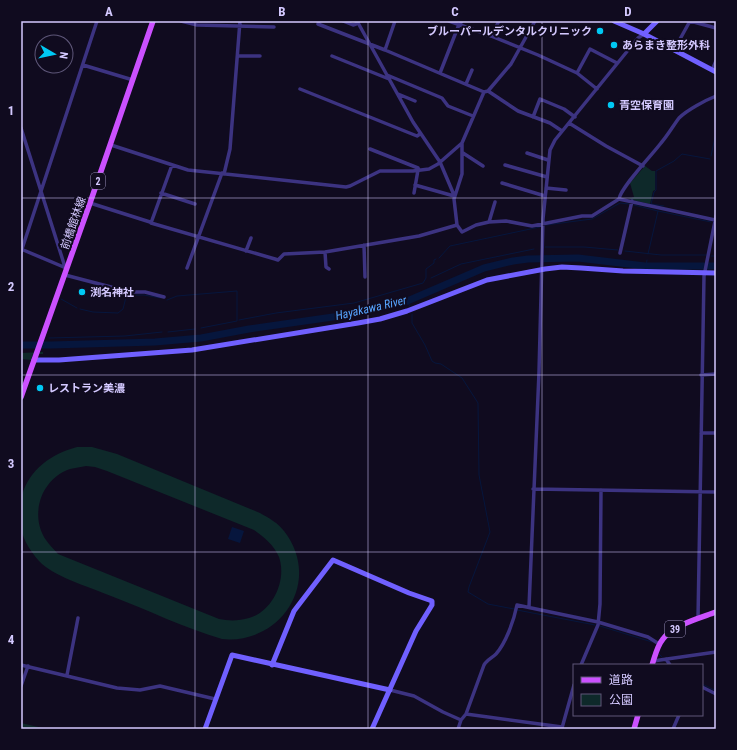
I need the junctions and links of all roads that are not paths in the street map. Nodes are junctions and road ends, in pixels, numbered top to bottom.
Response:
1 (97, 21) edge
2 (152, 21) edge
3 (181, 21) edge
4 (240, 21) edge
5 (319, 21) edge
6 (343, 21) edge
7 (357, 21) edge
8 (395, 21) edge
9 (449, 21) edge
10 (462, 21) edge
11 (499, 21) edge
12 (535, 21) edge
13 (614, 21) edge
14 (657, 21) edge
15 (690, 21) edge
16 (198, 23) edge
17 (240, 26) junction
18 (460, 26) junction
19 (274, 28) dead end
20 (716, 28) edge
21 (644, 34) junction
22 (491, 36) junction
23 (370, 45) junction
24 (520, 47) junction
25 (385, 50) junction
26 (674, 50) junction
27 (238, 56) junction
28 (260, 56) dead end
29 (332, 56) dead end
30 (716, 61) edge
31 (617, 63) junction
32 (83, 65) junction
33 (472, 70) dead end
34 (714, 71) edge
35 (440, 73) junction
36 (577, 73) junction
37 (386, 74) junction
38 (389, 79) junction
39 (133, 80) junction
40 (466, 84) junction
41 (300, 89) dead end
42 (597, 89) junction
43 (486, 92) junction
44 (397, 94) junction
45 (716, 96) edge
46 (415, 101) dead end
47 (473, 116) junction
48 (533, 117) junction
49 (575, 117) junction
50 (569, 123) junction
51 (21, 128) edge
52 (562, 131) junction
53 (420, 134) junction
54 (462, 143) junction
55 (110, 146) junction
56 (370, 149) dead end
57 (463, 153) junction
58 (527, 153) dead end
59 (548, 160) junction
60 (440, 162) junction
61 (172, 165) junction
62 (505, 165) dead end
63 (483, 166) dead end
64 (642, 166) junction
65 (419, 170) junction
66 (223, 174) junction
67 (547, 177) junction
68 (502, 183) dead end
69 (415, 185) junction
70 (546, 188) junction
71 (41, 190) junction
72 (566, 190) dead end
73 (161, 193) junction
74 (414, 193) dead end
75 (455, 196) junction
76 (545, 196) junction
77 (619, 200) junction
78 (632, 201) junction
79 (495, 202) dead end
80 (90, 203) junction
81 (195, 204) dead end
82 (716, 218) edge
83 (150, 222) junction
84 (489, 222) junction
85 (543, 223) junction
86 (457, 225) junction
87 (199, 237) junction
88 (252, 238) dead end
89 (364, 245) junction
90 (21, 250) edge
91 (246, 251) junction
92 (325, 252) junction
93 (620, 253) dead end
94 (66, 268) junction
95 (187, 268) dead end
96 (541, 268) junction
97 (329, 269) dead end
98 (705, 272) junction
99 (716, 273) edge
100 (65, 275) junction
101 (365, 277) dead end
102 (164, 297) dead end
103 (35, 358) junction
104 (716, 374) edge
105 (701, 375) junction
106 (21, 397) edge
107 (701, 433) junction
108 (716, 433) edge
109 (533, 489) junction
110 (601, 490) junction
111 (699, 492) junction
112 (716, 492) edge
113 (529, 607) junction
114 (716, 612) edge
115 (78, 618) dead end
116 (698, 619) junction
117 (598, 622) junction
118 (659, 644) junction
119 (716, 652) edge
120 (666, 659) junction
121 (653, 663) edge
122 (582, 664) edge
123 (669, 664) edge
124 (21, 665) edge
125 (272, 665) junction
126 (28, 666) junction
127 (67, 675) junction
128 (21, 686) edge
129 (703, 688) edge
130 (573, 689) edge
131 (390, 690) junction
132 (716, 694) edge
133 (215, 699) junction
134 (466, 714) junction
135 (638, 716) edge
136 (679, 716) edge
137 (461, 720) junction
138 (562, 728) edge
139 (204, 729) edge
140 (372, 729) edge
141 (458, 729) edge
142 (634, 729) edge
143 (673, 729) edge

1 - 32 street
2 - 39 main road, 前橋館林線 / 2
3 - 16 street
4 - 17 street
5 - 23 street
6 - 7 street
7 - 23 street
8 - 25 street
9 - 18 street
10 - 18 street
11 - 22 street
12 - 24 street
13 - 21 street
14 - 21 street
15 - 20 street
15 - 26 street
16 - 17 street
17 - 19 street
17 - 27 street
18 - 22 street
18 - 35 street
21 - 26 street
21 - 31 street
22 - 24 street
23 - 25 street
23 - 37 street
24 - 36 street
24 - 43 street
25 - 35 street
26 - 34 street
27 - 28 street
27 - 66 street
29 - 38 street
30 - 34 street
31 - 36 street
31 - 42 street
32 - 39 street
32 - 71 street
33 - 40 street
35 - 40 street
36 - 42 street
37 - 38 street
37 - 47 street
38 - 44 street
39 - 55 main road, 前橋館林線 / 2
40 - 43 street
41 - 53 street
42 - 49 street
43 - 47 street
43 - 48 street
44 - 46 street
44 - 53 street
45 - 64 street
47 - 54 street
48 - 49 street
48 - 52 street
49 - 50 street
50 - 52 street
50 - 64 street
51 - 71 street
52 - 59 street
53 - 60 street
54 - 57 street
54 - 60 street
55 - 61 street
55 - 80 main road, 前橋館林線 / 2
56 - 65 street
57 - 63 street
57 - 75 street
58 - 59 street
59 - 67 street
60 - 65 street
60 - 75 street
61 - 66 street
61 - 73 street
62 - 67 street
64 - 77 street
65 - 66 street
65 - 69 street
66 - 87 street
67 - 70 street
68 - 76 street
69 - 74 street
69 - 75 street
70 - 72 street
70 - 76 street
71 - 90 street
71 - 94 street
73 - 81 street
73 - 83 street
75 - 86 street
76 - 85 street
77 - 78 street
77 - 85 street
78 - 82 street
78 - 93 street
79 - 84 street
80 - 83 street
80 - 94 main road, 前橋館林線 / 2
82 - 98 street
83 - 87 street
84 - 85 street
84 - 86 street
85 - 96 street
86 - 89 street
87 - 91 street
87 - 95 street
88 - 91 street
89 - 92 street
89 - 101 street
90 - 94 street
91 - 92 street
92 - 97 street
94 - 100 main road, 前橋館林線 / 2
96 - 98 street
96 - 103 street
96 - 109 street
98 - 99 street
98 - 105 street
100 - 102 street
100 - 103 main road, 前橋館林線 / 2
103 - 106 main road, 2
104 - 105 street
105 - 107 street
107 - 108 street
107 - 111 street
109 - 110 street
109 - 113 street
110 - 111 street
110 - 117 street
111 - 112 street
111 - 116 street
113 - 117 street
113 - 134 street
114 - 116 main road, 39
115 - 127 street
116 - 118 main road, 39
117 - 118 street
117 - 122 street
118 - 121 main road, 39
119 - 120 street
120 - 121 street
120 - 123 street
124 - 126 street
125 - 131 street
125 - 131 street
125 - 133 street
126 - 127 street
126 - 128 street
127 - 133 street
129 - 132 street
130 - 138 street
131 - 137 street
131 - 140 street
133 - 139 street
134 - 137 street
134 - 138 street
135 - 142 main road
136 - 143 street
137 - 141 street

